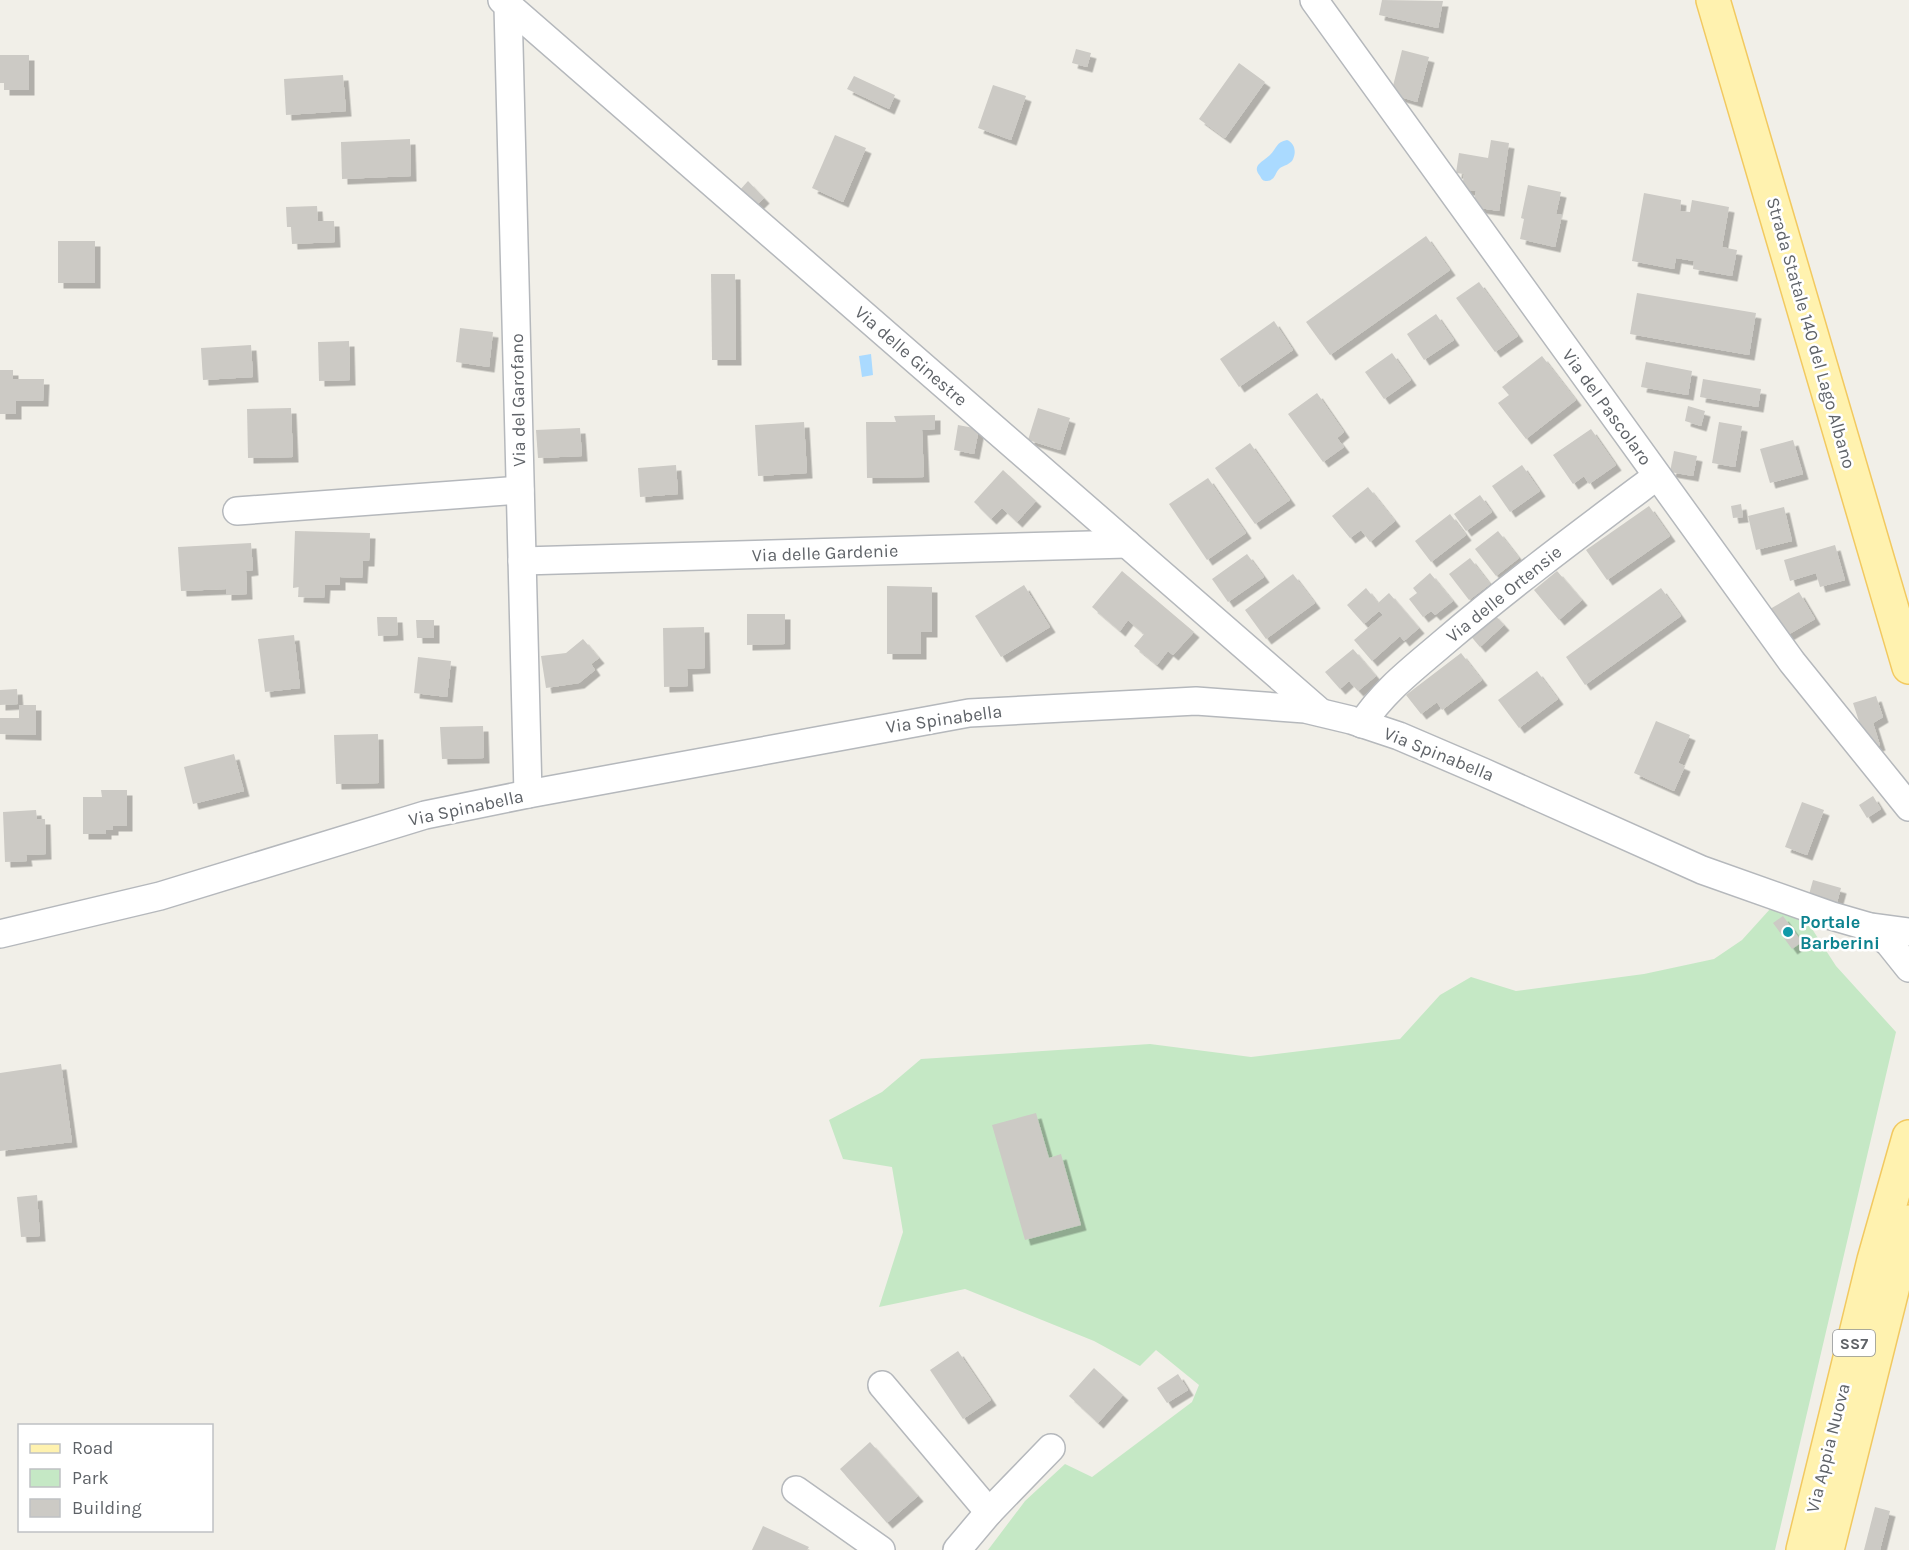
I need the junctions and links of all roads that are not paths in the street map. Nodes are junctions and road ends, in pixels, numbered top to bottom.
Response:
1 (1314, 0) edge
2 (1713, 0) edge
3 (505, 3) edge
4 (1657, 476) junction
5 (520, 490) junction
6 (237, 511) dead end
7 (1128, 544) junction
8 (522, 561) junction
9 (1909, 667) edge
10 (1320, 712) junction
11 (1362, 724) junction
12 (528, 794) junction
13 (1909, 807) edge
14 (1870, 927) junction
15 (1909, 932) edge
16 (0, 934) edge
17 (1909, 968) edge
18 (1909, 1137) edge
19 (1909, 1222) edge
20 (882, 1385) dead end
21 (1051, 1448) dead end
22 (796, 1490) dead end
23 (989, 1512) junction
24 (881, 1550) edge
25 (957, 1550) edge
26 (1803, 1550) edge
27 (1827, 1550) edge

1 - 4 street, Via del Pascolaro
2 - 9 main road, Strada Statale 140 del Lago Albano
3 - 5 street, Via del Garofano
3 - 7 street, Via delle Ginestre
4 - 11 street, Via delle Ortensie
4 - 13 street, Via del Pascolaro
5 - 6 street
5 - 8 street, Via del Garofano
7 - 8 street, Via delle Gardenie
7 - 10 street, Via delle Ginestre
8 - 12 street, Via del Garofano
10 - 11 street, Via Spinabella
10 - 12 street, Via Spinabella
11 - 14 street, Via Spinabella
12 - 16 street, Via Spinabella
14 - 15 street, Via Spinabella
14 - 17 street, Via Spinabella
18 - 26 main road, Via Appia Nuova / SS7
19 - 27 main road, Via Appia Nuova / SS7
20 - 23 street
21 - 23 street
22 - 24 street
23 - 25 street

